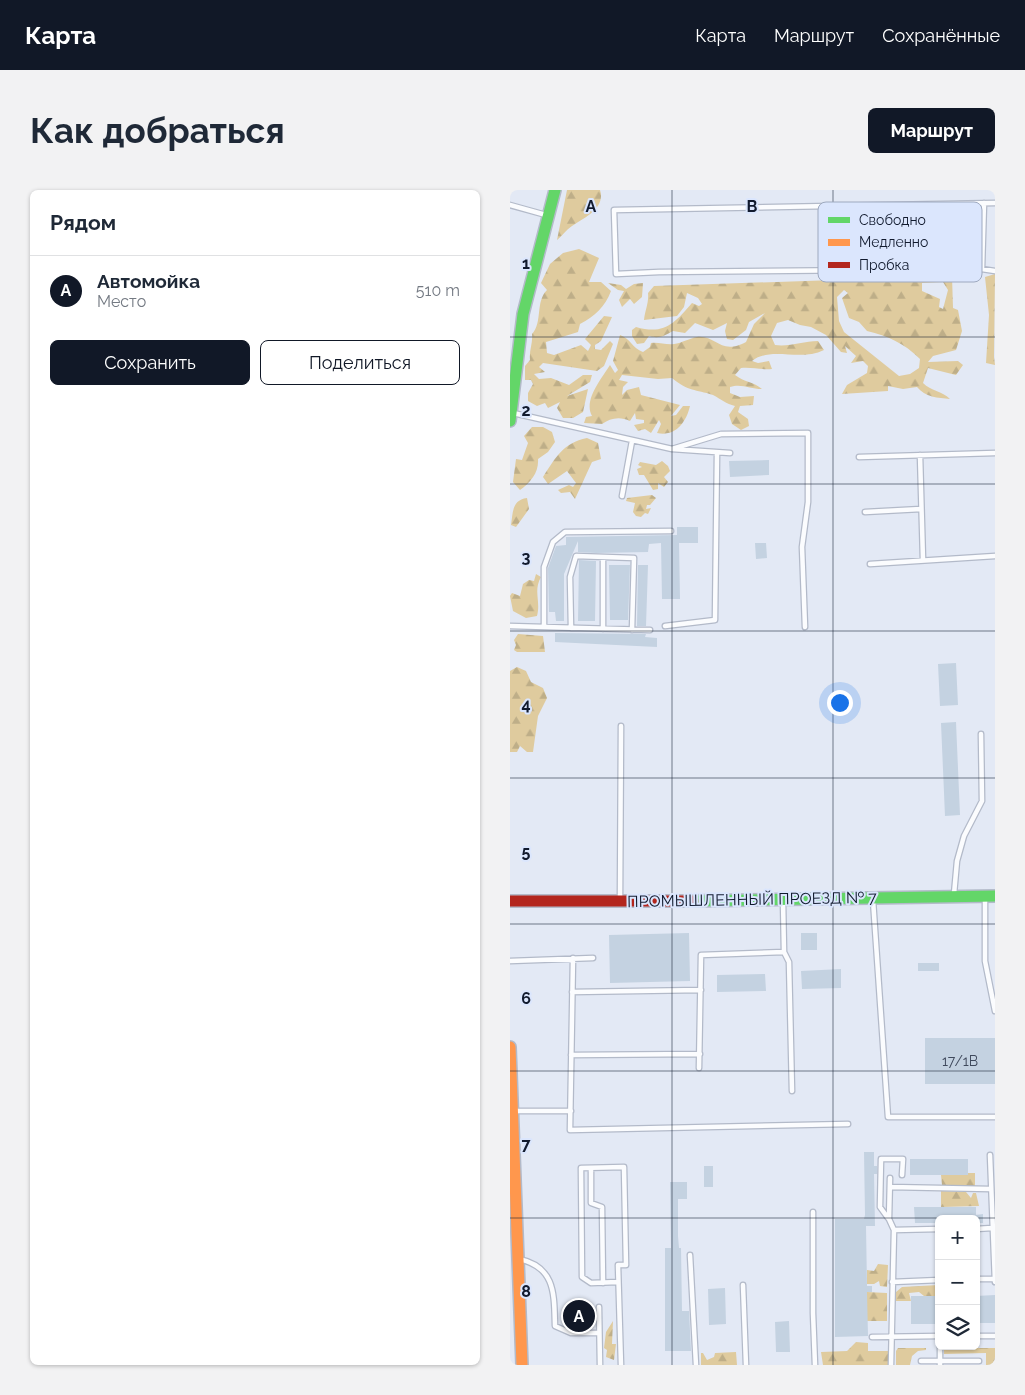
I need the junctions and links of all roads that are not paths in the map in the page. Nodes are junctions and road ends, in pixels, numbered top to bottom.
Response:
1 (555, 190) edge
2 (984, 203) joint
3 (995, 203) edge
4 (510, 205) edge
5 (818, 206) edge
6 (548, 216) junction
7 (982, 269) joint
8 (818, 271) edge
9 (995, 271) edge
10 (510, 415) edge
11 (632, 441) junction
12 (672, 450) junction
13 (717, 453) junction
14 (730, 453) dead end
15 (995, 454) edge
16 (920, 455) junction
17 (860, 457) dead end
18 (622, 496) dead end
19 (921, 509) junction
20 (866, 512) dead end
21 (671, 531) dead end
22 (995, 556) edge
23 (603, 557) junction
24 (922, 560) junction
25 (870, 564) dead end
26 (510, 626) edge
27 (665, 626) dead end
28 (544, 627) junction
29 (805, 627) dead end
30 (571, 628) junction
31 (603, 629) junction
32 (632, 630) junction
33 (650, 630) dead end
34 (621, 726) dead end
35 (981, 734) dead end
36 (873, 896) junction
37 (954, 896) junction
38 (990, 896) edge
39 (784, 898) junction
40 (510, 901) edge
41 (620, 902) junction
42 (784, 952) junction
43 (573, 958) junction
44 (593, 958) dead end
45 (510, 961) edge
46 (700, 990) junction
47 (572, 992) junction
48 (995, 1011) edge
49 (510, 1047) edge
50 (700, 1054) junction
51 (572, 1055) junction
52 (699, 1068) dead end
53 (792, 1091) dead end
54 (513, 1111) junction
55 (571, 1111) junction
56 (995, 1117) edge
57 (848, 1124) dead end
58 (990, 1155) dead end
59 (591, 1168) junction
60 (902, 1175) dead end
61 (890, 1178) dead end
62 (890, 1187) junction
63 (990, 1189) junction
64 (813, 1212) dead end
65 (888, 1219) junction
66 (992, 1228) junction
67 (935, 1229) edge
68 (980, 1229) edge
69 (894, 1230) junction
70 (690, 1255) dead end
71 (520, 1259) junction
72 (980, 1279) edge
73 (935, 1280) edge
74 (994, 1280) edge
75 (603, 1282) junction
76 (618, 1282) junction
77 (892, 1282) junction
78 (743, 1285) dead end
79 (599, 1307) dead end
80 (599, 1333) junction
81 (935, 1336) edge
82 (980, 1336) edge
83 (995, 1336) edge
84 (872, 1337) dead end
85 (891, 1337) junction
86 (940, 1350) edge
87 (921, 1361) dead end
88 (979, 1361) dead end
89 (940, 1363) edge
90 (522, 1365) edge
91 (600, 1365) edge
92 (621, 1365) edge
93 (696, 1365) edge
94 (746, 1365) edge
95 (815, 1365) edge
96 (892, 1365) edge

1 - 6 street
2 - 3 lane
2 - 7 lane
4 - 6 lane
5 - 8 lane
6 - 10 street
7 - 9 lane
10 - 11 lane
11 - 12 lane
11 - 18 lane
12 - 13 lane
12 - 29 lane
13 - 14 lane
13 - 27 lane
15 - 16 lane
16 - 17 lane
16 - 19 lane
19 - 20 lane
19 - 24 lane
21 - 28 lane
22 - 24 lane
23 - 30 lane
23 - 31 lane
23 - 32 lane
24 - 25 lane
26 - 28 lane
28 - 30 lane
30 - 31 lane
31 - 32 lane
32 - 33 lane
34 - 41 lane
35 - 37 lane
36 - 37 street, ПРОМЫШЛЕННЫЙ ПРОЕЗД № 7
36 - 39 street, ПРОМЫШЛЕННЫЙ ПРОЕЗД № 7
36 - 56 lane
37 - 38 street, ПРОМЫШЛЕННЫЙ ПРОЕЗД № 7
38 - 48 lane
39 - 41 street, ПРОМЫШЛЕННЫЙ ПРОЕЗД № 7
39 - 42 lane
40 - 41 street, ПРОМЫШЛЕННЫЙ ПРОЕЗД № 7
42 - 46 lane
42 - 53 lane
43 - 44 lane
43 - 45 lane
43 - 47 lane
46 - 47 lane
46 - 50 lane
47 - 51 lane
49 - 54 street
50 - 51 lane
50 - 52 lane
51 - 55 lane
54 - 55 lane
54 - 71 street
55 - 57 lane
58 - 63 lane
59 - 75 lane
59 - 75 lane
59 - 76 lane
60 - 65 lane
61 - 62 lane
62 - 63 lane
62 - 65 lane
63 - 66 lane
64 - 95 lane
65 - 69 lane
66 - 68 lane
66 - 74 lane
67 - 69 lane
69 - 77 lane
70 - 93 lane
71 - 80 lane
71 - 90 street
72 - 74 lane
73 - 77 lane
75 - 76 lane
76 - 92 lane
77 - 85 lane
78 - 94 lane
79 - 80 lane
80 - 91 lane
81 - 85 lane
82 - 83 lane
84 - 85 lane
85 - 96 lane
86 - 89 lane
87 - 89 lane
88 - 89 lane

